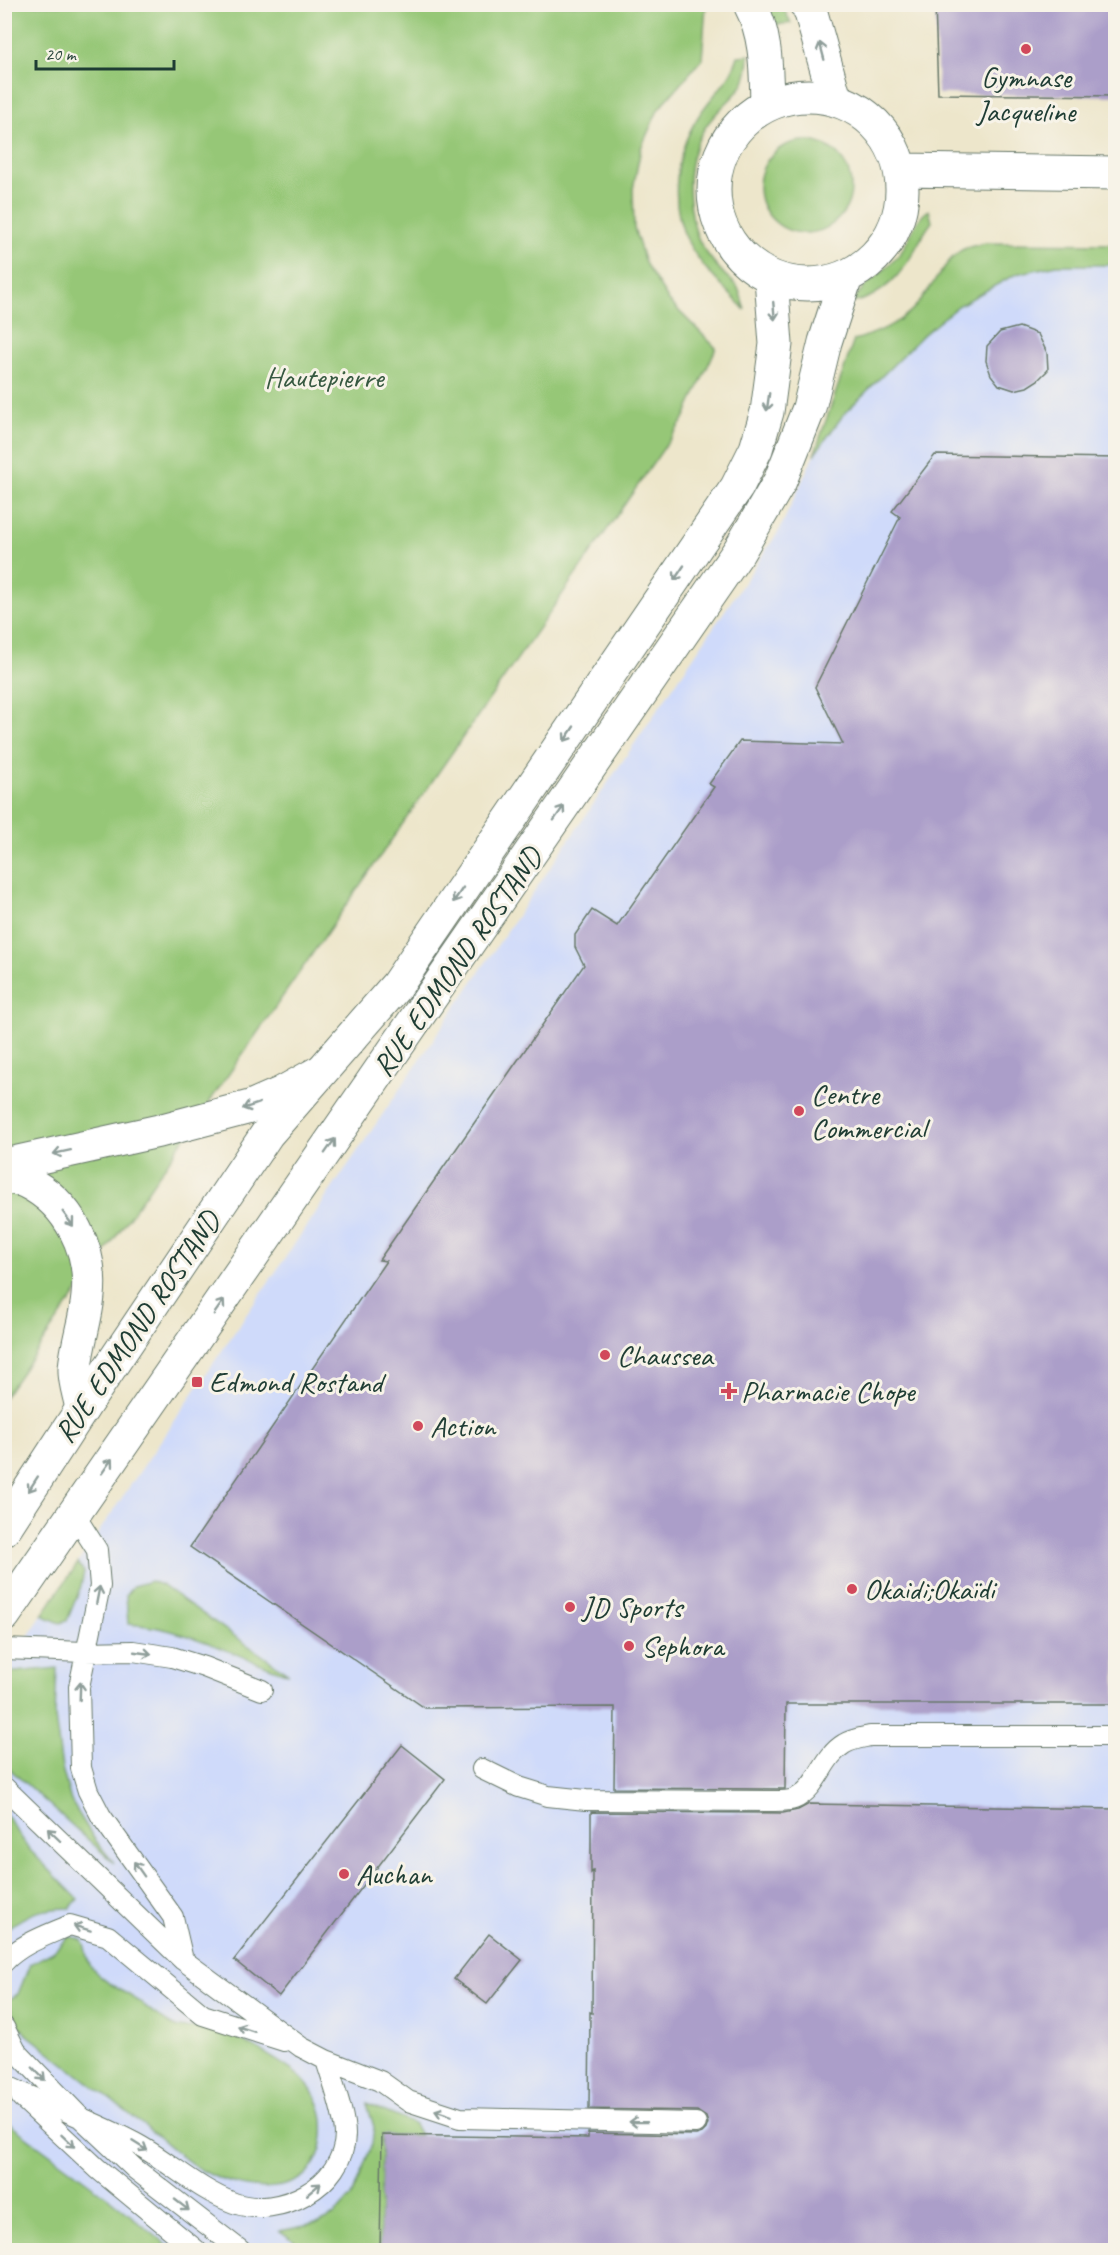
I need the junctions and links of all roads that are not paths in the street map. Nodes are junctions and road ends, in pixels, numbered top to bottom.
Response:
1 (750, 4) edge
2 (806, 4) edge
3 (835, 99) junction
4 (766, 105) junction
5 (901, 170) junction
6 (1116, 173) edge
7 (846, 277) junction
8 (771, 278) junction
9 (322, 1071) junction
10 (4, 1165) edge
11 (4, 1176) edge
12 (82, 1409) junction
13 (74, 1514) junction
14 (4, 1529) edge
15 (4, 1615) edge
16 (4, 1649) edge
17 (85, 1652) junction
18 (262, 1690) dead end
19 (1116, 1736) edge
20 (482, 1769) dead end
21 (4, 1787) edge
22 (183, 1960) junction
23 (4, 1962) edge
24 (4, 2027) edge
25 (301, 2047) junction
26 (326, 2060) junction
27 (7, 2086) edge
28 (81, 2118) junction
29 (696, 2123) dead end
30 (196, 2250) edge
31 (240, 2250) edge

1 - 4 street
3 -> 2 street
3 - 4 street
3 - 5 street
4 - 8 street
5 - 6 street
5 - 7 street
7 - 8 street
13 -> 7 street, RUE EDMOND ROSTAND
8 -> 9 street, RUE EDMOND ROSTAND
9 -> 10 street
9 - 12 street, RUE EDMOND ROSTAND
11 -> 12 street
12 -> 14 street, RUE EDMOND ROSTAND
13 - 15 street, RUE EDMOND ROSTAND
17 -> 13 lane
16 - 17 lane
17 -> 18 lane
22 -> 17 lane
19 - 20 lane
22 -> 21 lane
22 - 25 lane
25 -> 23 lane
24 -> 28 lane
25 - 26 lane
28 -> 26 lane
29 -> 26 lane
27 - 28 lane
27 -> 30 lane
28 -> 31 lane

